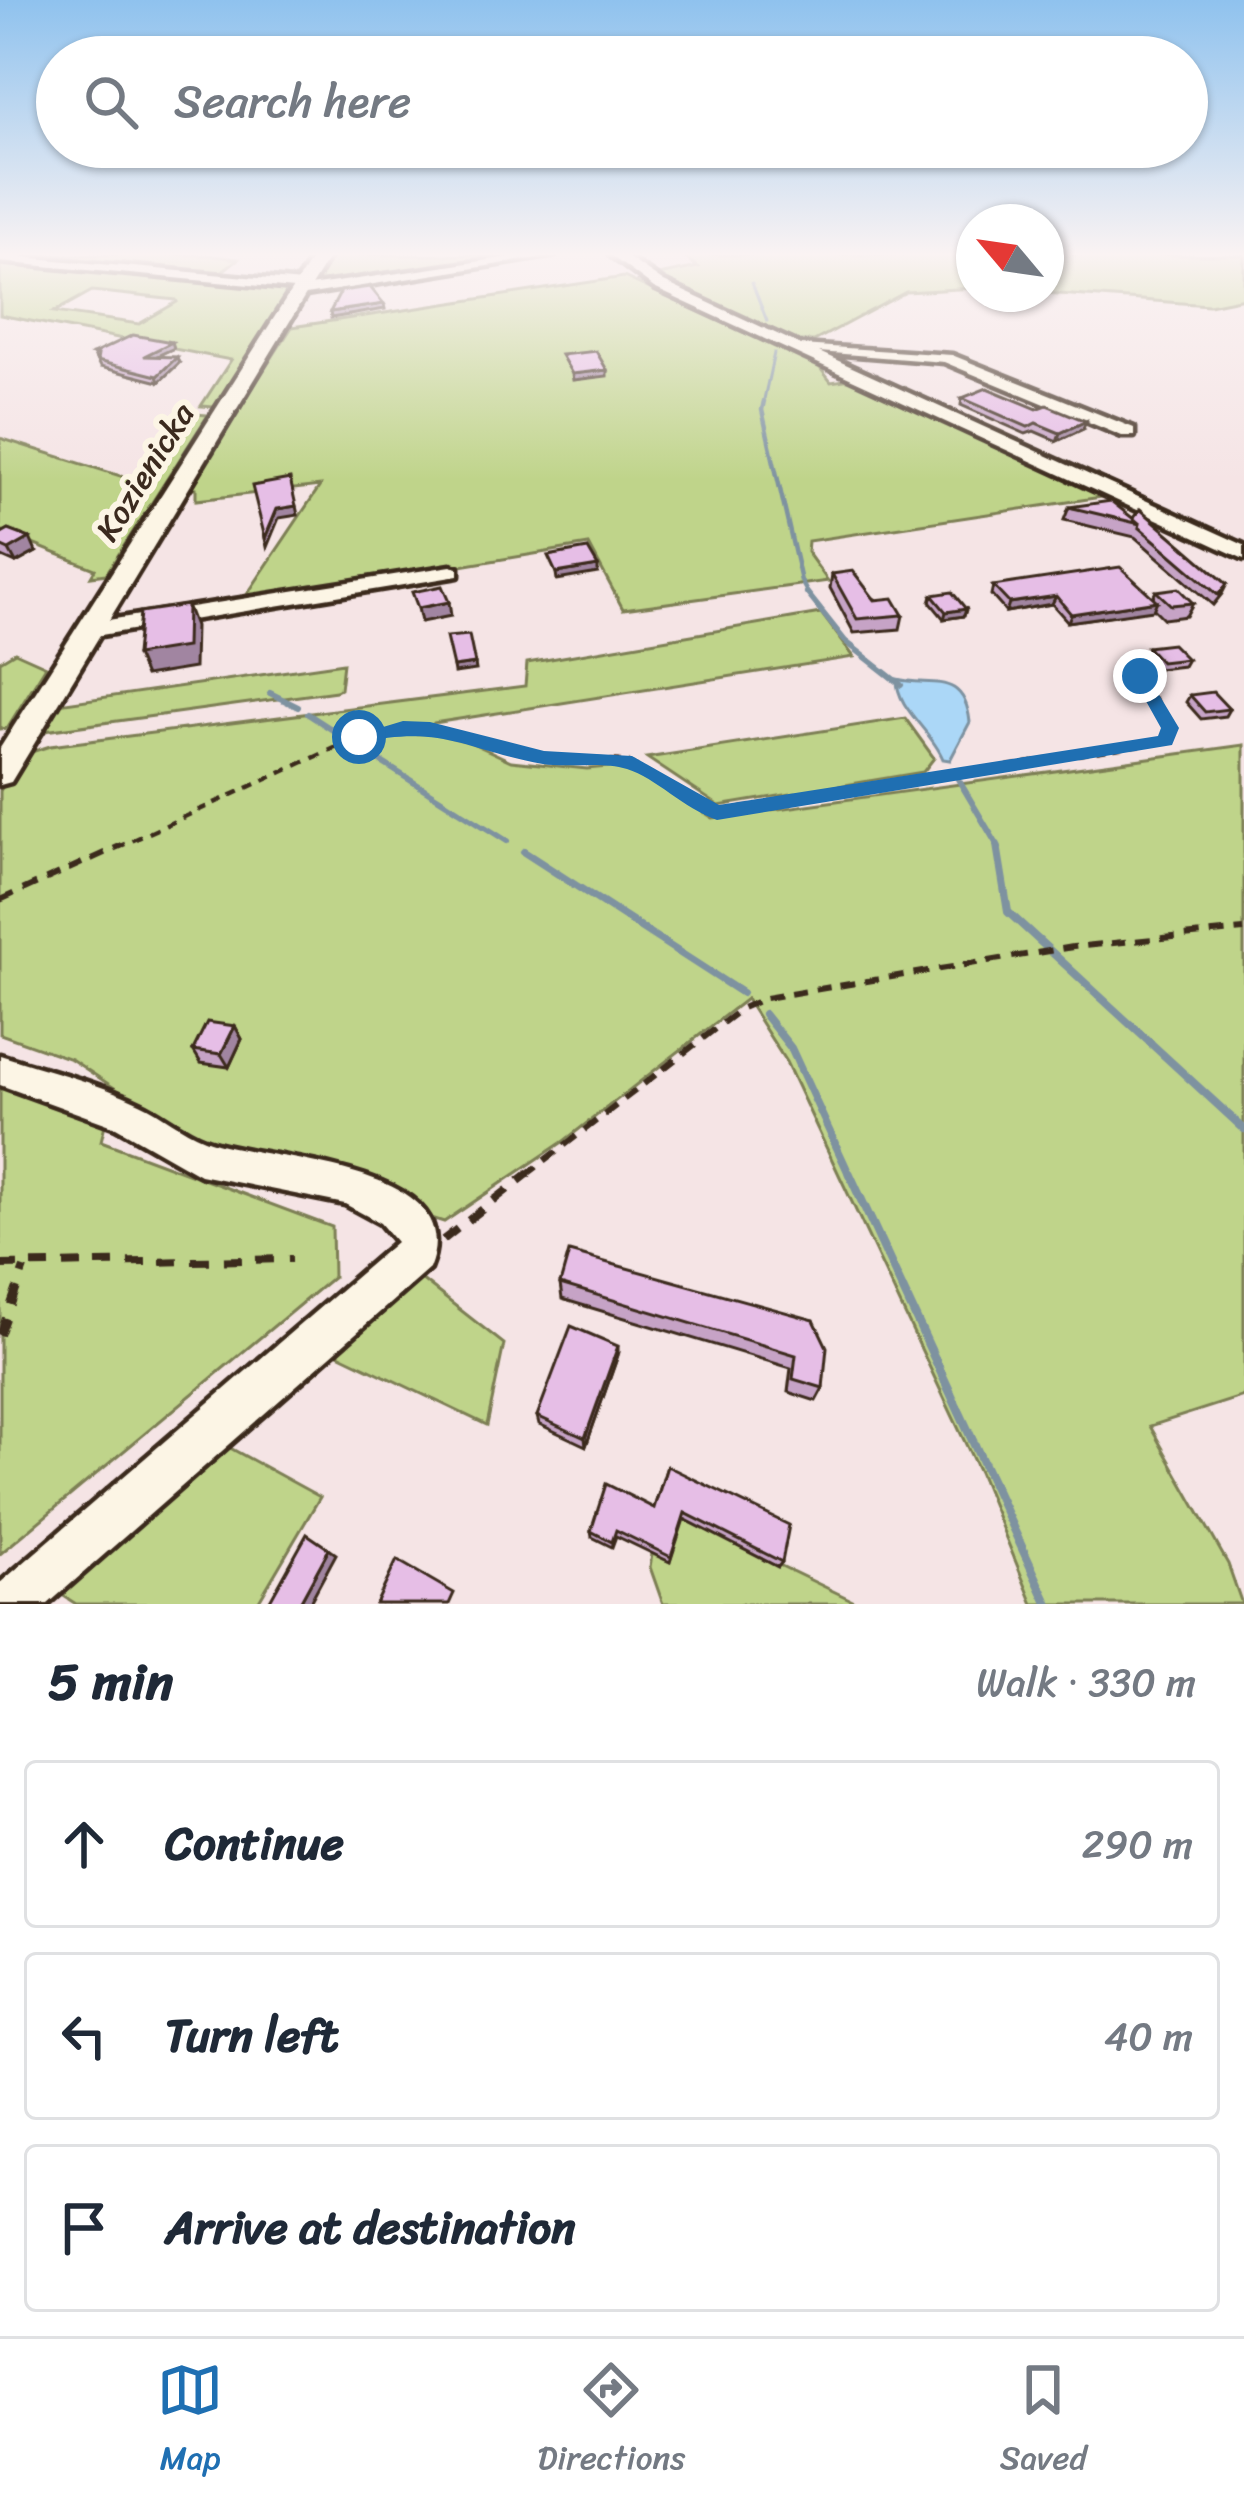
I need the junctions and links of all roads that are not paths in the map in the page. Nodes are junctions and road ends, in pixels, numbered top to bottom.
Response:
1 (275, 330) edge
2 (755, 330) edge
3 (790, 346) junction
4 (1128, 432) dead end
5 (1244, 553) edge
6 (451, 572) dead end
7 (88, 630) junction
8 (9, 747) edge
9 (0, 1070) edge
10 (12, 1604) edge

1 - 7 main road, Kozienicka
2 - 3 street
3 - 4 street
3 - 5 street
6 - 7 street
7 - 8 main road, Kozienicka
9 - 10 street

